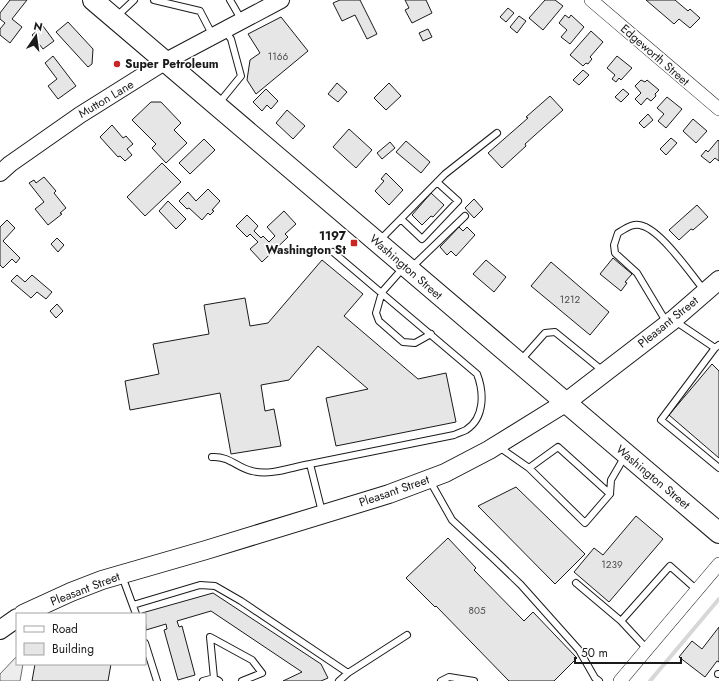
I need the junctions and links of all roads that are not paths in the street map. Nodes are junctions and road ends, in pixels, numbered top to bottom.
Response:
1 (93, 0) edge
2 (134, 0) edge
3 (154, 0) edge
4 (230, 0) edge
5 (591, 0) edge
6 (278, 1) edge
7 (115, 18) junction
8 (242, 21) junction
9 (219, 33) junction
10 (166, 61) junction
11 (217, 105) junction
12 (719, 109) edge
13 (497, 133) dead end
14 (0, 173) edge
15 (437, 182) junction
16 (465, 216) dead end
17 (401, 218) junction
18 (378, 242) junction
19 (333, 252) dead end
20 (407, 268) junction
21 (719, 280) edge
22 (706, 291) junction
23 (382, 292) junction
24 (671, 322) junction
25 (431, 334) junction
26 (717, 346) edge
27 (518, 363) junction
28 (605, 373) junction
29 (565, 403) junction
30 (497, 446) junction
31 (626, 454) junction
32 (212, 457) dead end
33 (310, 464) junction
34 (529, 468) junction
35 (719, 468) edge
36 (429, 479) junction
37 (610, 494) junction
38 (323, 514) junction
39 (719, 533) edge
40 (719, 564) edge
41 (121, 575) junction
42 (576, 583) dead end
43 (697, 590) junction
44 (133, 605) junction
45 (25, 613) edge
46 (136, 613) edge
47 (16, 619) edge
48 (621, 621) junction
49 (0, 630) edge
50 (407, 635) dead end
51 (146, 647) edge
52 (647, 649) junction
53 (348, 674) junction
54 (216, 680) edge
55 (157, 681) edge
56 (202, 681) edge
57 (242, 681) edge
58 (339, 681) edge
59 (441, 681) edge
60 (474, 681) edge
61 (599, 681) edge
62 (620, 681) edge

1 - 7 main road, Washington Street
2 - 7 lane
3 - 9 lane
4 - 8 lane
5 - 12 street, Edgeworth Street
6 - 8 street, Mutton Lane
7 - 10 main road, Washington Street
8 - 9 street, Mutton Lane
9 - 10 street, Mutton Lane
9 - 11 lane
10 - 11 main road, Washington Street
10 - 14 street, Mutton Lane
11 - 18 main road, Washington Street
13 - 15 lane
15 - 17 lane
15 - 17 lane
16 - 20 lane
17 - 18 lane
18 - 20 main road, Washington Street
19 - 23 lane
20 - 23 lane
20 - 27 main road, Washington Street
21 - 22 main road, Pleasant Street
22 - 24 main road, Pleasant Street
22 - 24 lane
23 - 25 lane
23 - 25 lane
24 - 26 lane
24 - 28 main road, Pleasant Street
25 - 33 lane
26 - 35 lane
27 - 28 lane
27 - 29 main road, Washington Street
28 - 29 main road, Pleasant Street
29 - 30 main road, Pleasant Street
29 - 31 main road, Washington Street
30 - 34 lane
30 - 36 main road, Pleasant Street
31 - 37 lane
31 - 39 main road, Washington Street
32 - 33 lane
33 - 38 lane
34 - 37 lane
34 - 37 lane
36 - 38 main road, Pleasant Street
36 - 61 lane
38 - 41 main road, Pleasant Street
40 - 43 street
41 - 44 lane
41 - 45 main road, Pleasant Street
42 - 48 lane
43 - 48 lane
43 - 52 street
44 - 46 lane
44 - 53 lane
47 - 49 main road
48 - 52 lane
50 - 53 lane
51 - 55 lane
52 - 62 street
53 - 58 lane
54 - 56 lane
54 - 57 lane
59 - 60 lane

